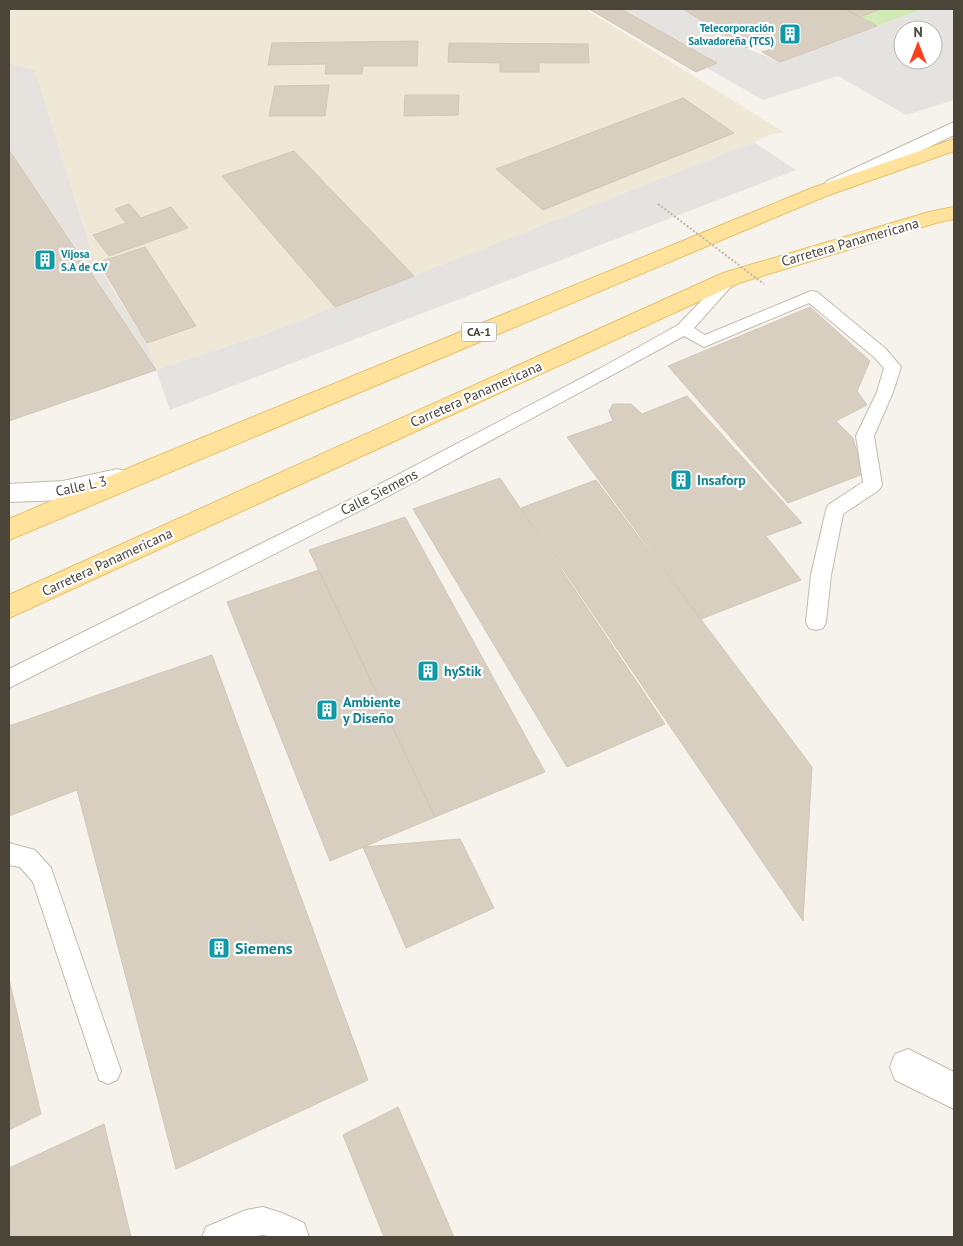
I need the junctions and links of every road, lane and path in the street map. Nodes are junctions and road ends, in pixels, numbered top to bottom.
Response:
1 (954, 128) edge
2 (954, 145) edge
3 (820, 192) junction
4 (658, 204) dead end
5 (954, 213) edge
6 (731, 278) junction
7 (764, 284) dead end
8 (811, 296) junction
9 (684, 329) junction
10 (842, 332) dead end
11 (152, 468) junction
12 (9, 493) edge
13 (9, 530) edge
14 (9, 607) edge
15 (816, 622) dead end
16 (9, 679) edge
17 (9, 854) edge
18 (908, 1067) dead end
19 (108, 1070) dead end
20 (954, 1091) edge
21 (216, 1237) edge
22 (295, 1237) edge

1 - 3 street
2 - 3 main road, CA-1
3 - 11 main road, CA-1
4 - 7 path, bridge
5 - 6 main road, Carretera Panamericana
6 - 9 lane, Calle Siemens
6 - 14 main road, Carretera Panamericana
8 - 9 lane
8 - 10 lane
8 - 15 lane
9 - 16 lane, Calle Siemens
11 - 12 street, Calle L 3
11 - 13 main road, CA-1
17 - 19 lane
18 - 20 street
21 - 22 lane

